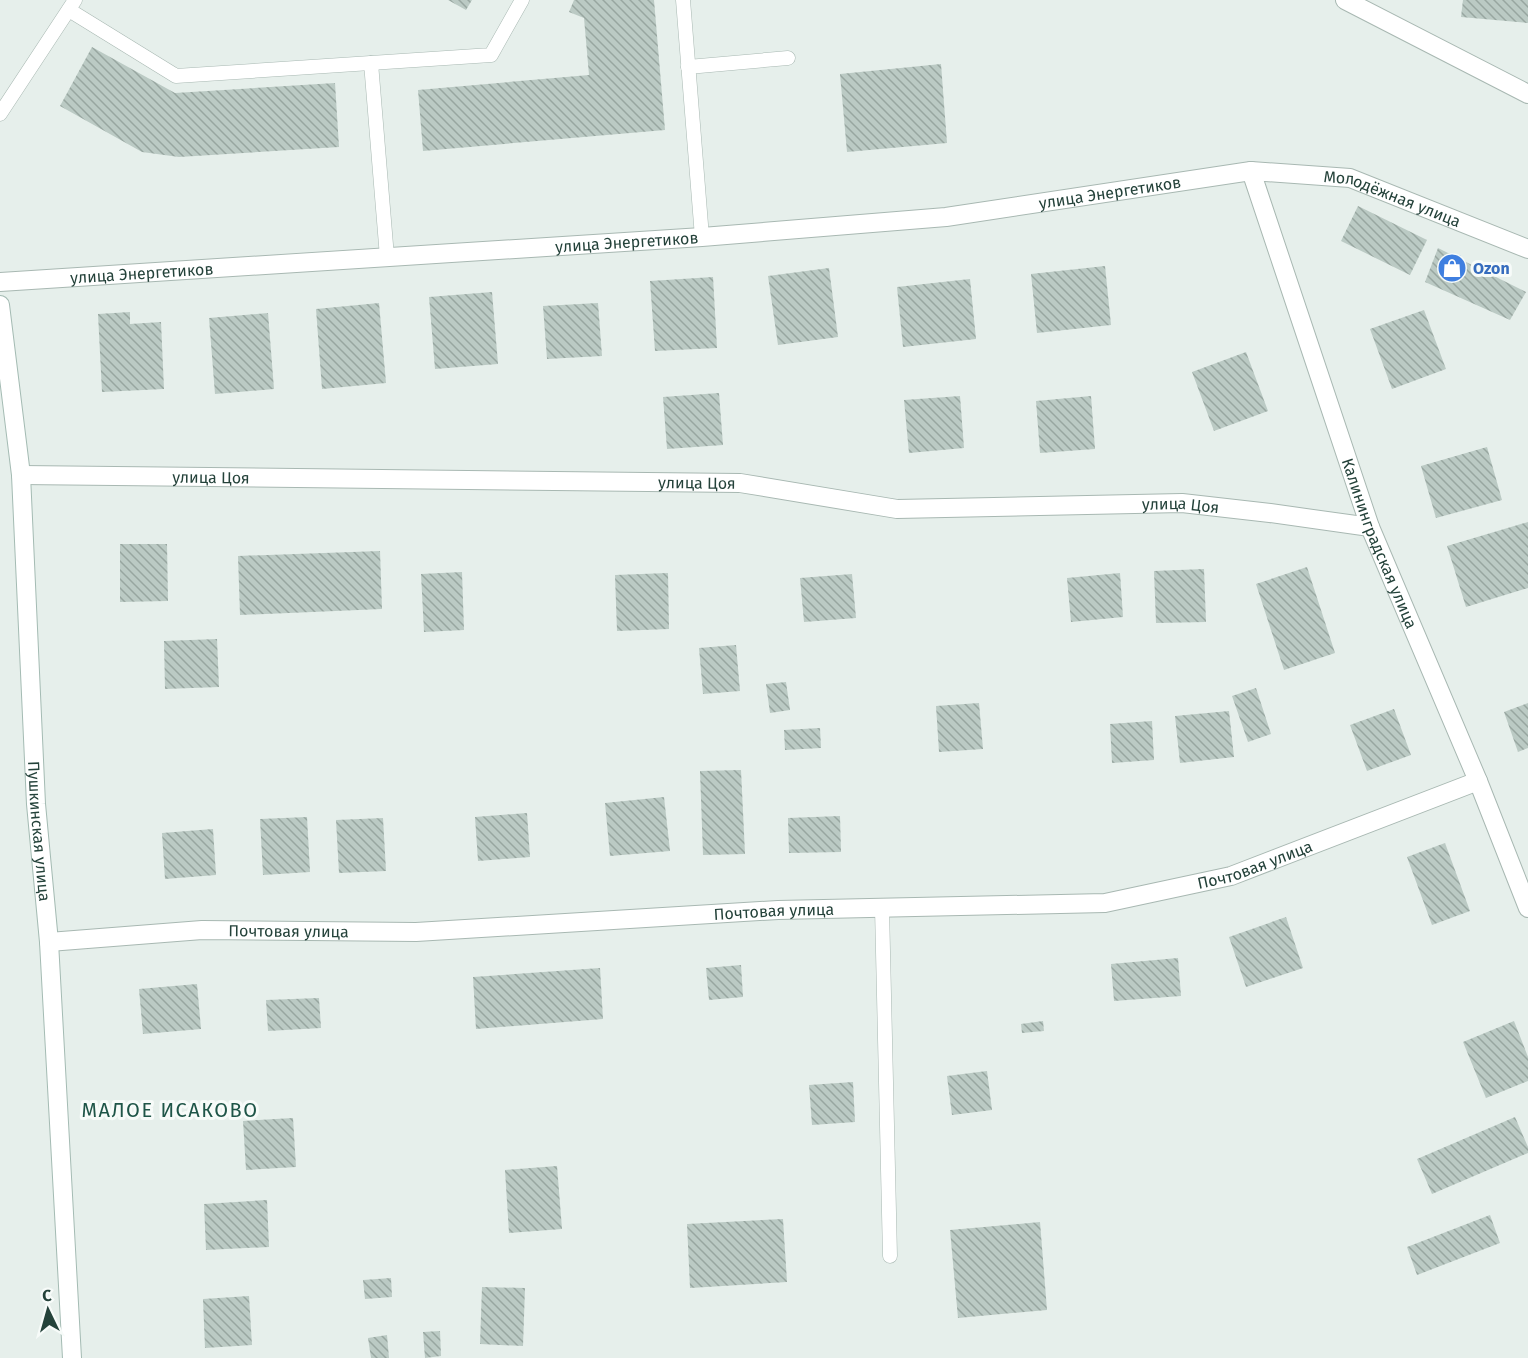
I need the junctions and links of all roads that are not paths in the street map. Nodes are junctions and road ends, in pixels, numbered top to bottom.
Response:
1 (522, 0) edge
2 (683, 0) edge
3 (1345, 0) edge
4 (72, 5) edge
5 (788, 58) dead end
6 (371, 63) junction
7 (688, 67) junction
8 (1528, 94) edge
9 (0, 114) edge
10 (1251, 171) junction
11 (702, 237) junction
12 (1528, 249) edge
13 (387, 257) junction
14 (0, 282) edge
15 (0, 305) edge
16 (21, 475) junction
17 (1370, 527) junction
18 (1479, 782) junction
19 (882, 908) junction
20 (1528, 908) edge
21 (49, 942) junction
22 (890, 1256) dead end
23 (72, 1358) edge

1 - 6 lane
2 - 7 lane
3 - 8 street
4 - 6 lane
4 - 9 lane
5 - 7 lane
6 - 13 lane
7 - 11 lane
10 - 11 street, улица Энергетиков
10 - 12 street, Молодёжная улица
10 - 17 street, Калининградская улица
11 - 13 street, улица Энергетиков
13 - 14 street, улица Энергетиков
15 - 16 street, Пушкинская улица
16 - 17 street, улица Цоя
16 - 21 street, Пушкинская улица
17 - 18 street, Калининградская улица
18 - 19 street, Почтовая улица
18 - 20 street, Калининградская улица
19 - 21 street, Почтовая улица
19 - 22 lane
21 - 23 street, Пушкинская улица

